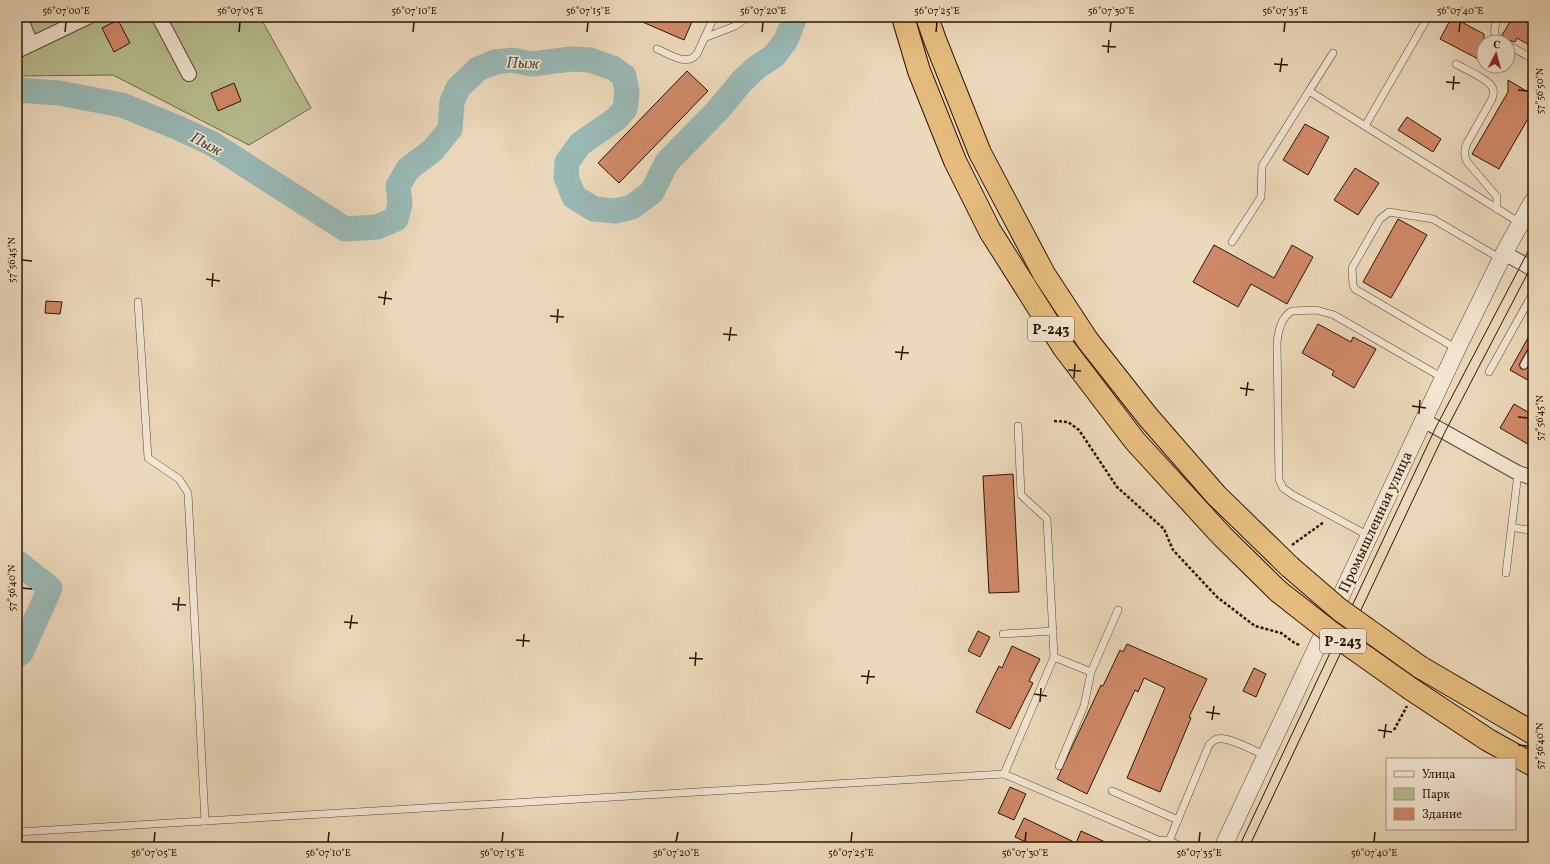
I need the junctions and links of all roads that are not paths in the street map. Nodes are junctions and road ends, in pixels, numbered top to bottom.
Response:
1 (20, 17) edge
2 (88, 17) edge
3 (159, 17) edge
4 (714, 17) edge
5 (748, 17) edge
6 (903, 17) edge
7 (927, 17) edge
8 (1428, 17) edge
9 (1499, 17) edge
10 (1494, 34) edge
11 (704, 38) junction
12 (30, 44) junction
13 (657, 49) dead end
14 (1516, 49) edge
15 (17, 50) edge
16 (1333, 53) dead end
17 (1533, 59) edge
18 (1456, 64) dead end
19 (189, 74) dead end
20 (1309, 91) junction
21 (1365, 126) junction
22 (1533, 201) edge
23 (1497, 209) junction
24 (1520, 223) junction
25 (1232, 242) dead end
26 (1502, 256) junction
27 (1533, 269) edge
28 (1533, 293) edge
29 (138, 302) dead end
30 (1457, 349) junction
31 (1533, 349) edge
32 (1524, 365) dead end
33 (1489, 372) dead end
34 (1443, 378) junction
35 (1423, 420) junction
36 (1018, 426) dead end
37 (1518, 473) junction
38 (1533, 478) edge
39 (1511, 527) junction
40 (1533, 531) edge
41 (1369, 536) junction
42 (1506, 573) dead end
43 (1118, 610) dead end
44 (1053, 631) junction
45 (1003, 634) dead end
46 (1054, 657) junction
47 (1091, 672) junction
48 (1533, 733) edge
49 (1266, 756) junction
50 (1533, 765) edge
51 (1059, 766) dead end
52 (1004, 774) junction
53 (1112, 791) dead end
54 (1178, 820) junction
55 (205, 821) junction
56 (17, 832) edge
57 (1169, 840) junction
58 (1157, 843) edge
59 (1184, 847) edge
60 (1224, 847) edge

1 - 12 street
2 - 12 street
3 - 19 street
4 - 11 lane
5 - 11 lane
6 - 50 highway, Р-243, bridge
7 - 48 highway, Р-243, bridge
8 - 21 lane
9 - 10 lane
11 - 13 lane
12 - 15 street
14 - 17 lane
16 - 20 lane
18 - 23 lane
20 - 21 lane
20 - 25 lane
21 - 23 lane
22 - 24 street, Промышленная улица
23 - 24 lane
24 - 26 street, Промышленная улица
26 - 27 street
26 - 30 street, Промышленная улица
26 - 30 lane
28 - 33 lane
29 - 55 lane
30 - 34 street, Промышленная улица
31 - 32 lane
34 - 35 street, Промышленная улица
34 - 41 lane
35 - 37 street
35 - 41 street, Промышленная улица
36 - 44 lane
37 - 38 street
37 - 39 lane
39 - 40 lane
39 - 42 lane
41 - 49 street, Промышленная улица
43 - 47 lane
44 - 45 lane
44 - 46 lane
46 - 47 lane
46 - 52 lane
47 - 51 lane
49 - 54 lane
49 - 60 street, Промышленная улица
52 - 55 lane
52 - 58 lane
53 - 54 lane
54 - 57 lane
55 - 56 lane
57 - 58 lane
57 - 59 lane

